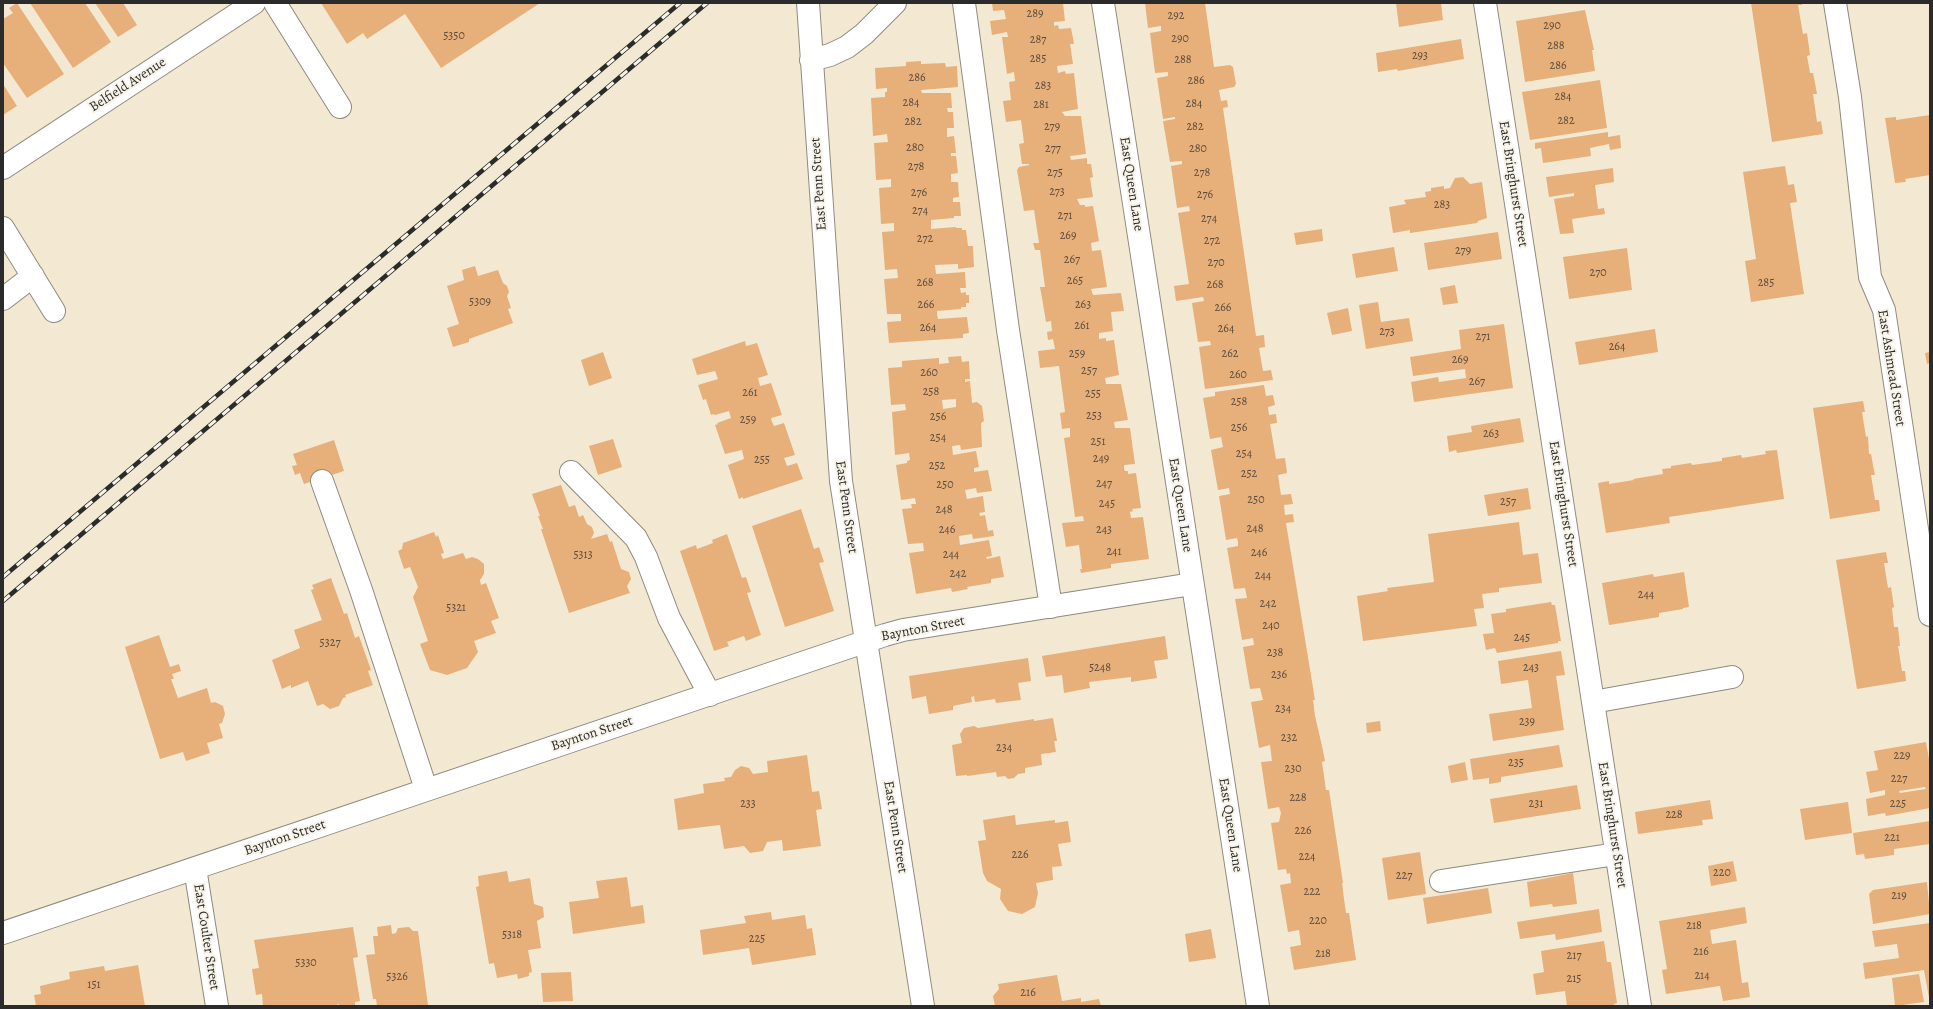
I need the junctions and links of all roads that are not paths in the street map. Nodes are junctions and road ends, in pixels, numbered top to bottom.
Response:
1 (254, 3) edge
2 (276, 3) edge
3 (808, 3) edge
4 (895, 3) edge
5 (964, 3) edge
6 (1103, 3) edge
7 (1485, 3) edge
8 (1835, 3) edge
9 (811, 60) junction
10 (340, 107) dead end
11 (3, 168) edge
12 (3, 228) edge
13 (33, 276) junction
14 (3, 299) edge
15 (54, 311) dead end
16 (571, 472) dead end
17 (322, 481) dead end
18 (1192, 584) junction
19 (1051, 606) junction
20 (1930, 615) edge
21 (866, 641) junction
22 (1732, 677) dead end
23 (710, 695) junction
24 (1593, 702) junction
25 (426, 789) junction
26 (1616, 854) junction
27 (195, 868) junction
28 (1441, 881) dead end
29 (3, 933) edge
30 (217, 1006) edge
31 (923, 1006) edge
32 (1258, 1006) edge
33 (1640, 1006) edge

1 - 11 street, Belfield Avenue
2 - 10 street
3 - 9 street, East Penn Street
4 - 9 street
5 - 19 street
6 - 18 street, East Queen Lane
7 - 24 street, East Bringhurst Street
8 - 20 street, East Ashmead Street
9 - 21 street, East Penn Street
12 - 13 street
13 - 14 street
13 - 15 street
16 - 23 street
17 - 25 street
18 - 19 street, Baynton Street
18 - 32 street, East Queen Lane
19 - 21 street, Baynton Street
21 - 23 street, Baynton Street
21 - 31 street, East Penn Street
22 - 24 street
23 - 25 street, Baynton Street
24 - 26 street, East Bringhurst Street
25 - 27 street, Baynton Street
26 - 28 street
26 - 33 street, East Bringhurst Street
27 - 29 street, Baynton Street
27 - 30 street, East Coulter Street

